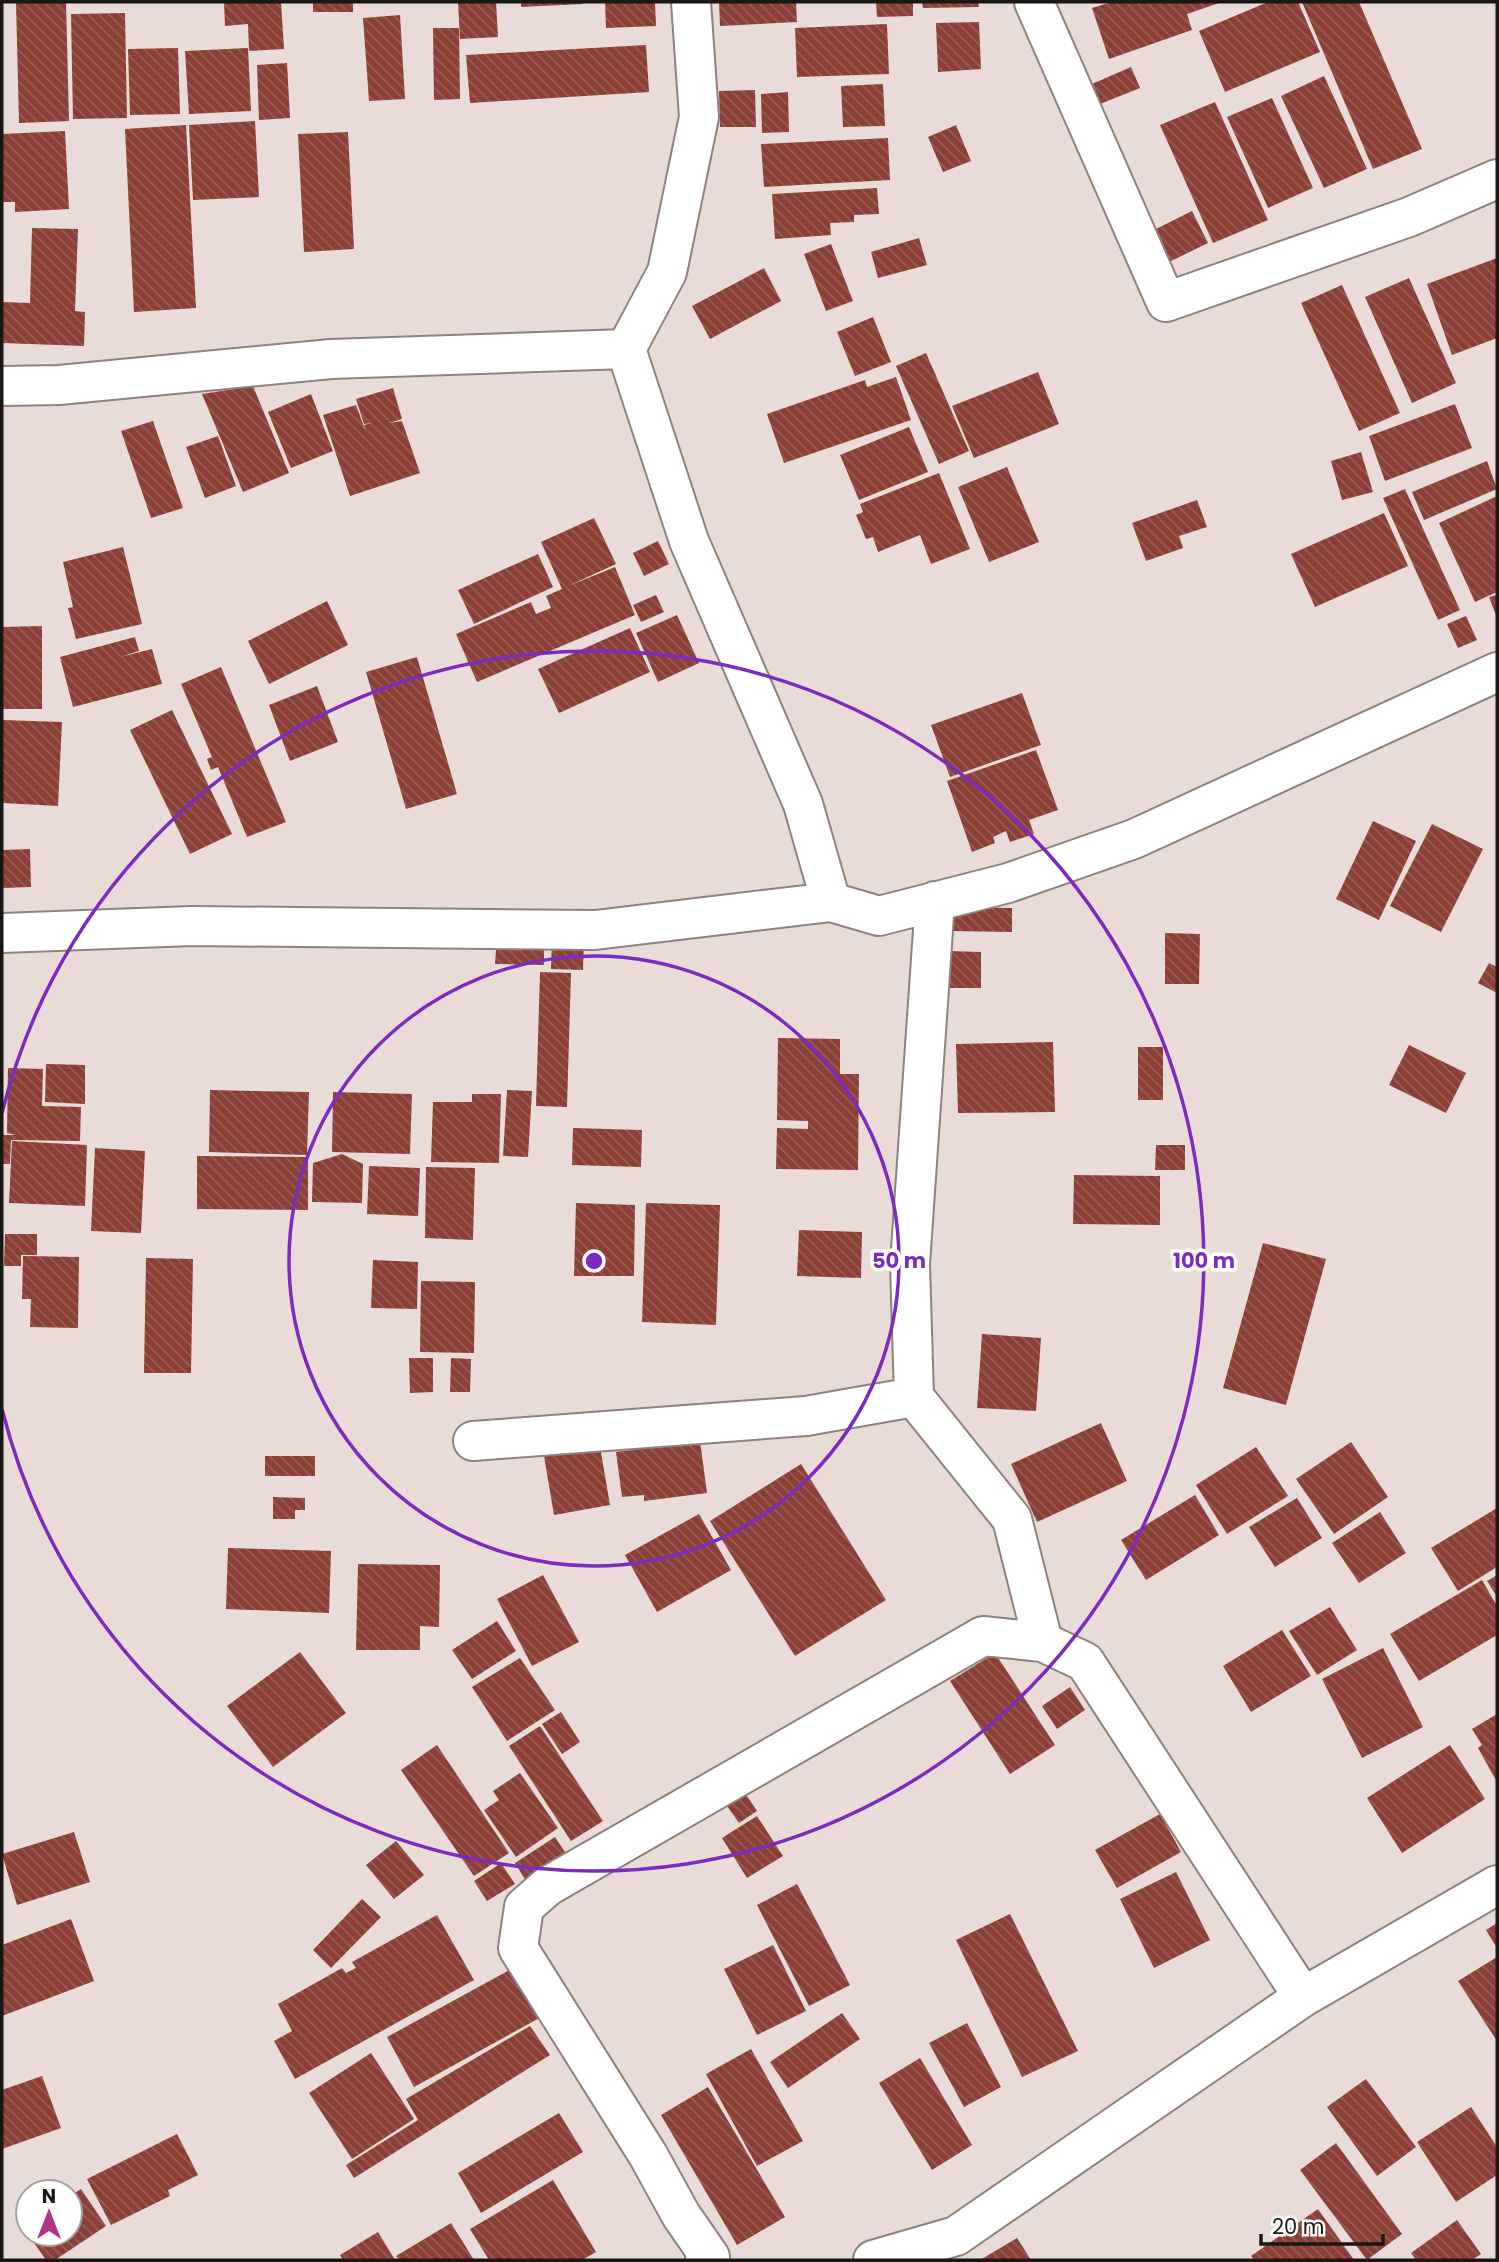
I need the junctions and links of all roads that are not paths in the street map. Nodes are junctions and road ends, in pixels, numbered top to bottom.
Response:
1 (691, 2) edge
2 (1034, 2) edge
3 (1497, 179) edge
4 (626, 349) junction
5 (2, 386) edge
6 (1492, 678) edge
7 (935, 901) junction
8 (831, 902) junction
9 (2, 933) edge
10 (914, 1397) junction
11 (473, 1441) dead end
12 (1042, 1642) junction
13 (1497, 1885) edge
14 (1303, 1997) junction
15 (714, 2259) edge
16 (873, 2260) edge

1 - 4 street
2 - 3 street
4 - 5 street
4 - 8 street
6 - 7 street
7 - 8 street
7 - 10 street
8 - 9 street
10 - 11 street
10 - 12 street
12 - 14 street
12 - 15 street
13 - 14 street
14 - 16 street

